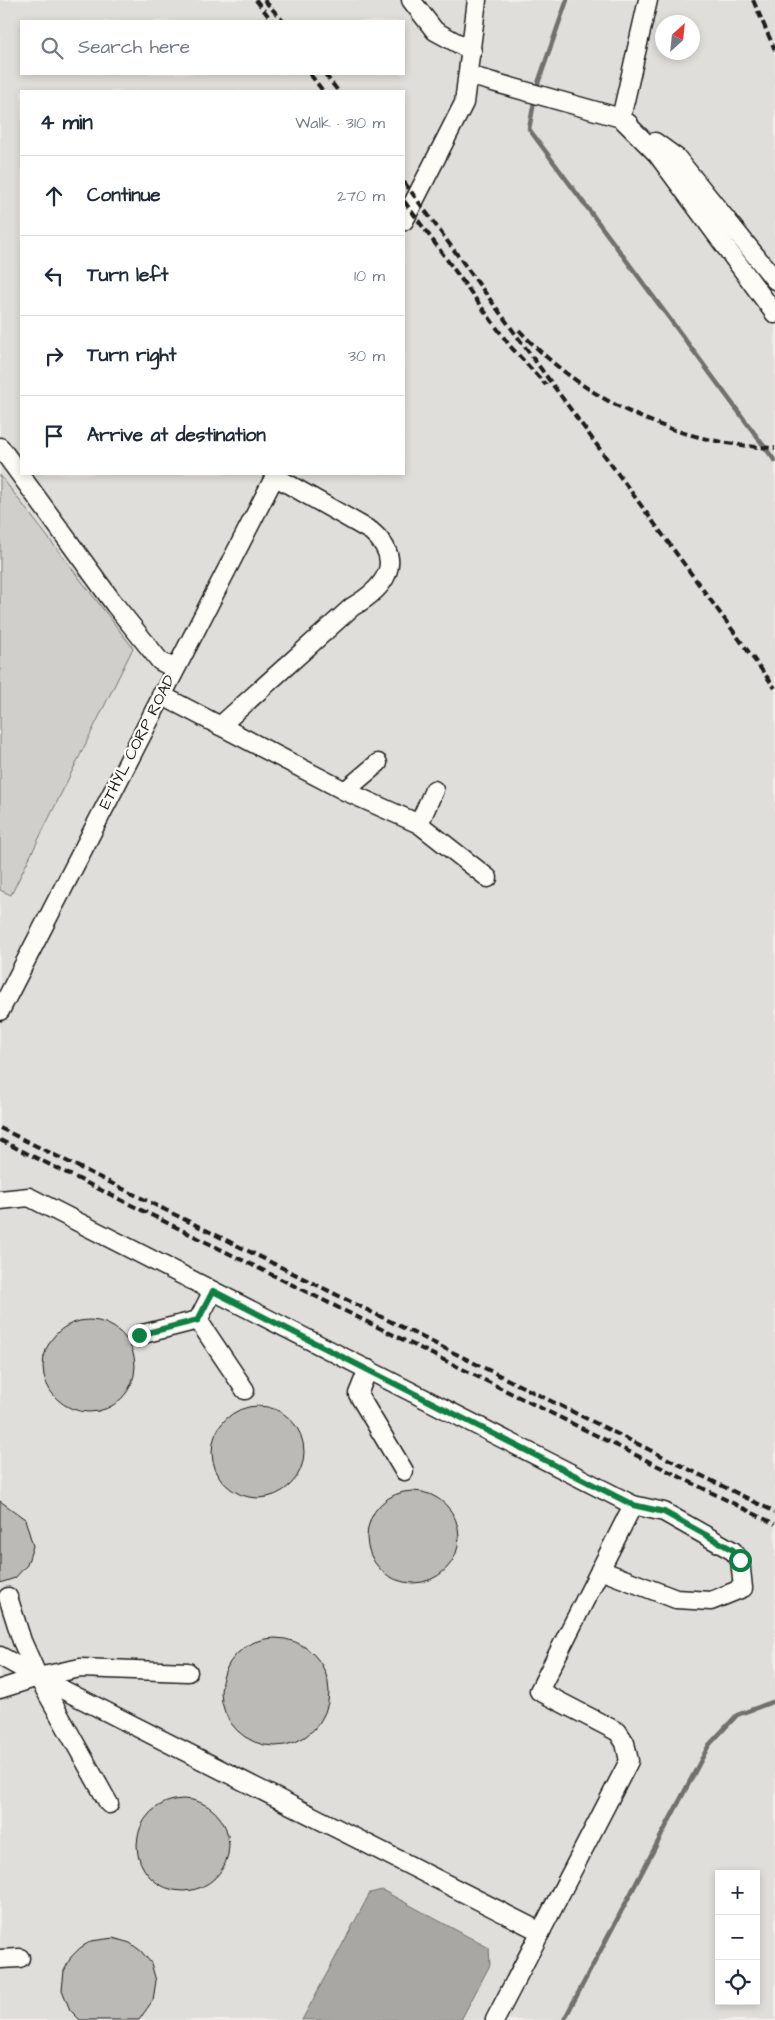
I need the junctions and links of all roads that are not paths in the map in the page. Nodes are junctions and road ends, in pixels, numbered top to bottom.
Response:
1 (411, 0) edge
2 (477, 0) edge
3 (648, 0) edge
4 (472, 51) junction
5 (468, 75) junction
6 (621, 118) junction
7 (405, 219) edge
8 (775, 280) edge
9 (775, 314) edge
10 (0, 447) edge
11 (20, 474) edge
12 (20, 475) edge
13 (275, 475) edge
14 (175, 669) junction
15 (161, 695) junction
16 (220, 726) junction
17 (378, 763) dead end
18 (345, 790) junction
19 (434, 790) dead end
20 (419, 824) junction
21 (488, 878) dead end
22 (0, 1011) edge
23 (0, 1200) edge
24 (213, 1291) junction
25 (198, 1320) junction
26 (139, 1335) dead end
27 (368, 1369) junction
28 (245, 1390) dead end
29 (404, 1471) dead end
30 (633, 1505) junction
31 (600, 1570) junction
32 (8, 1598) dead end
33 (0, 1656) edge
34 (188, 1672) dead end
35 (38, 1677) junction
36 (0, 1689) edge
37 (110, 1804) dead end
38 (541, 1932) junction
39 (20, 1958) dead end
40 (0, 1959) edge
41 (496, 2020) edge

1 - 4 lane
2 - 4 lane
3 - 6 lane
4 - 5 lane
5 - 6 lane
5 - 7 lane
6 - 8 lane
6 - 9 lane
10 - 11 lane
12 - 14 lane
13 - 14 lane, ETHYL CORP ROAD
13 - 16 lane
14 - 15 lane, ETHYL CORP ROAD
15 - 16 lane
15 - 22 lane, ETHYL CORP ROAD
16 - 18 lane
17 - 18 lane
18 - 20 lane
19 - 20 lane
20 - 21 lane
23 - 24 lane
24 - 25 lane
24 - 27 lane
25 - 26 lane
25 - 28 lane
27 - 29 lane
27 - 30 lane
30 - 31 lane
30 - 31 lane
31 - 38 lane
32 - 35 lane
33 - 35 lane
34 - 35 lane
35 - 36 lane
35 - 37 lane
35 - 38 lane
38 - 41 lane
39 - 40 lane

